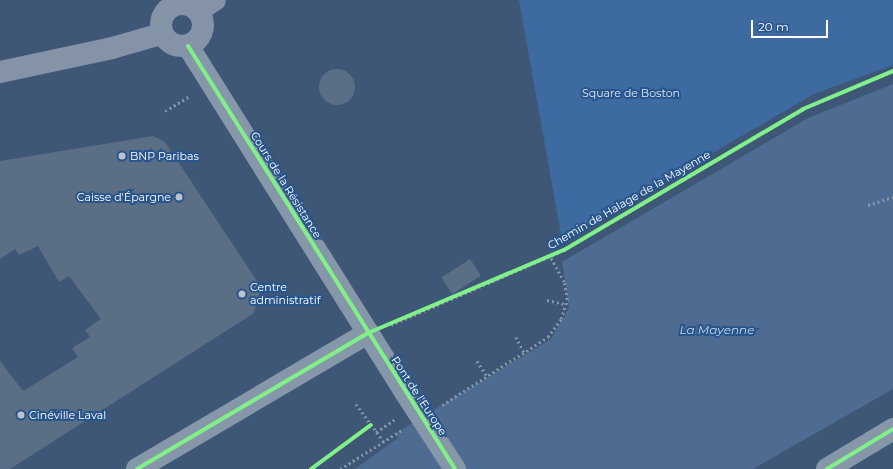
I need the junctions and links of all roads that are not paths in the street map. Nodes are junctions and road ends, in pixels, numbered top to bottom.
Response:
1 (206, 6) edge
2 (162, 34) junction
3 (188, 46) junction
4 (0, 72) edge
5 (368, 333) junction
6 (893, 429) edge
7 (137, 469) edge
8 (455, 469) edge
9 (827, 469) edge

1 - 2 main road
1 - 3 main road
2 - 3 main road
2 - 4 main road
3 - 5 street, Cours de la Résistance
5 - 7 street
5 - 8 street, Pont de l'Europe, bridge
6 - 9 street

